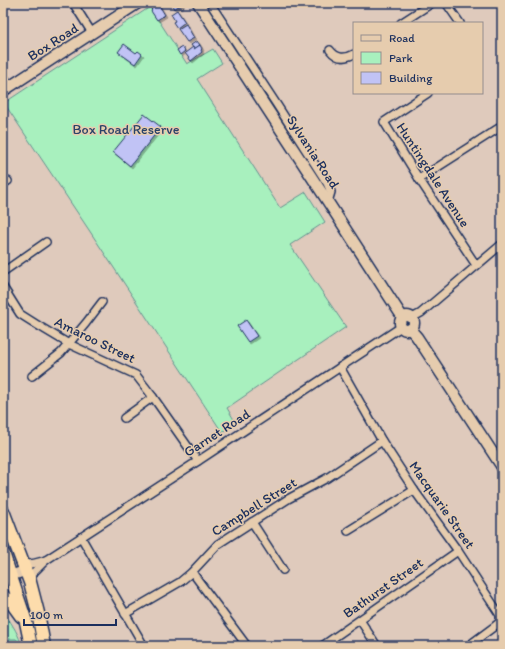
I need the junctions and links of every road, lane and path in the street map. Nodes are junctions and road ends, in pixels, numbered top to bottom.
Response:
1 (73, 3) edge
2 (138, 3) edge
3 (198, 3) edge
4 (210, 3) edge
5 (432, 3) edge
6 (446, 3) edge
7 (403, 22) edge
8 (459, 22) edge
9 (92, 33) junction
10 (330, 50) dead end
11 (353, 54) edge
12 (3, 76) edge
13 (6, 88) edge
14 (426, 94) edge
15 (502, 126) edge
16 (419, 179) junction
17 (328, 202) junction
18 (46, 242) dead end
19 (502, 244) edge
20 (476, 265) junction
21 (3, 272) edge
22 (3, 287) edge
23 (102, 302) dead end
24 (407, 323) junction
25 (69, 344) junction
26 (340, 367) junction
27 (32, 376) dead end
28 (153, 397) junction
29 (124, 418) dead end
30 (382, 441) junction
31 (198, 462) junction
32 (502, 467) edge
33 (414, 490) junction
34 (3, 511) edge
35 (252, 522) junction
36 (348, 531) dead end
37 (81, 537) junction
38 (458, 551) junction
39 (3, 552) edge
40 (46, 560) junction
41 (24, 567) junction
42 (283, 570) dead end
43 (192, 572) junction
44 (7, 577) edge
45 (30, 582) junction
46 (3, 596) edge
47 (125, 614) junction
48 (360, 620) junction
49 (26, 622) junction
50 (31, 646) edge
51 (44, 646) edge
52 (144, 646) edge
53 (247, 646) edge
54 (322, 646) edge
55 (376, 646) edge
56 (468, 646) edge

1 - 9 street
2 - 9 street, Box Road
3 - 17 street, Sylvania Road
4 - 17 street
5 - 7 street
6 - 8 street
9 - 13 street, Box Road
10 - 11 street
12 - 13 street
14 - 16 street, Huntingdale Avenue
15 - 16 street
16 - 20 street, Huntingdale Avenue
17 - 24 street, Sylvania Road
18 - 21 street
19 - 20 street, Garnet Road
20 - 24 street, Garnet Road
22 - 25 street, Amaroo Street
23 - 25 street
24 - 26 street, Garnet Road
24 - 32 street, Sylvania Road
25 - 27 street
25 - 28 street, Amaroo Street
26 - 30 street, Macquarie Street
26 - 31 street, Garnet Road
28 - 29 street
28 - 31 street, Amaroo Street
30 - 33 street, Macquarie Street
30 - 35 street, Campbell Street
31 - 37 street, Garnet Road
33 - 36 street
33 - 38 street, Macquarie Street
34 - 41 highway
35 - 42 street
35 - 43 street, Campbell Street
37 - 40 street, Garnet Road
37 - 47 street
38 - 48 street, Bathurst Street
38 - 56 street, Macquarie Street
39 - 44 highway
40 - 41 street, Garnet Road
40 - 45 street, Garnet Road
41 - 44 street
41 - 45 highway
43 - 47 street, Campbell Street
43 - 53 street
44 - 49 highway
45 - 51 highway
46 - 49 highway
47 - 52 street
48 - 54 street, Bathurst Street
48 - 55 street
49 - 50 highway

